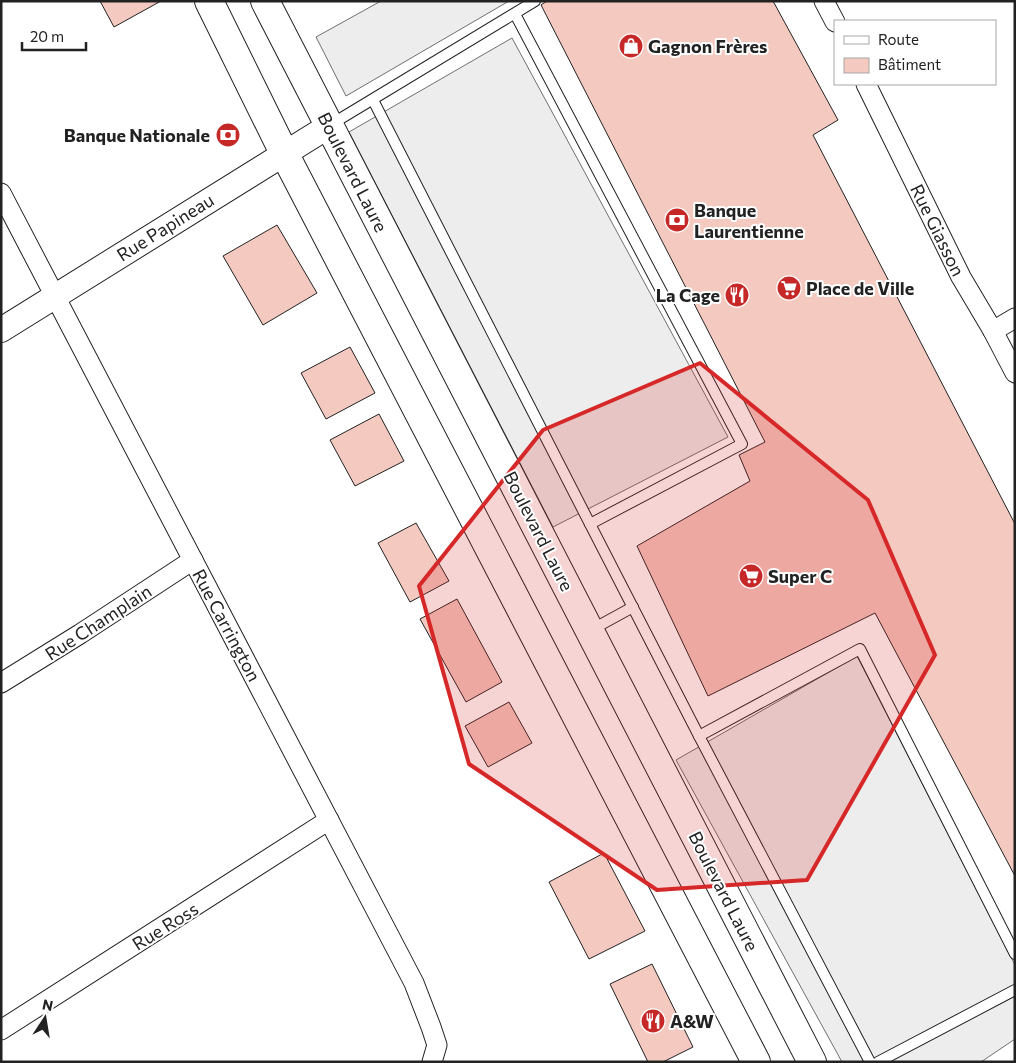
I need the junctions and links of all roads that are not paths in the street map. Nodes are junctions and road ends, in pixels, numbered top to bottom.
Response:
1 (209, 1) edge
2 (265, 1) edge
3 (536, 1) edge
4 (824, 1) edge
5 (515, 14) junction
6 (834, 20) edge
7 (866, 85) edge
8 (372, 100) junction
9 (329, 126) junction
10 (284, 153) junction
11 (1, 193) edge
12 (55, 296) junction
13 (1015, 318) edge
14 (1, 330) edge
15 (993, 331) junction
16 (1015, 373) edge
17 (590, 524) junction
18 (193, 560) junction
19 (633, 607) junction
20 (590, 631) junction
21 (1, 683) edge
22 (699, 736) junction
23 (329, 820) junction
24 (1015, 954) edge
25 (1015, 990) edge
26 (1, 1030) edge
27 (432, 1062) edge
28 (756, 1062) edge
29 (812, 1062) edge
30 (870, 1062) edge
31 (878, 1062) edge

1 - 10 highway
2 - 9 highway, Boulevard Laure
3 - 5 lane
4 - 6 street
5 - 8 lane
5 - 17 lane
7 - 15 street, Rue Giasson
8 - 9 lane
8 - 17 lane
9 - 10 street, Rue Papineau
9 - 20 highway, Boulevard Laure
10 - 12 street, Rue Papineau
10 - 28 highway
11 - 12 street, Rue Carrington
12 - 14 street, Rue Papineau
12 - 18 street, Rue Carrington
13 - 15 street
15 - 16 street, Rue Giasson
17 - 19 lane
18 - 21 street, Rue Champlain
18 - 23 street, Rue Carrington
19 - 20 lane
19 - 22 lane
20 - 29 highway, Boulevard Laure
22 - 24 lane
22 - 30 lane
23 - 26 street, Rue Ross
23 - 27 street, Rue Carrington
25 - 31 lane

